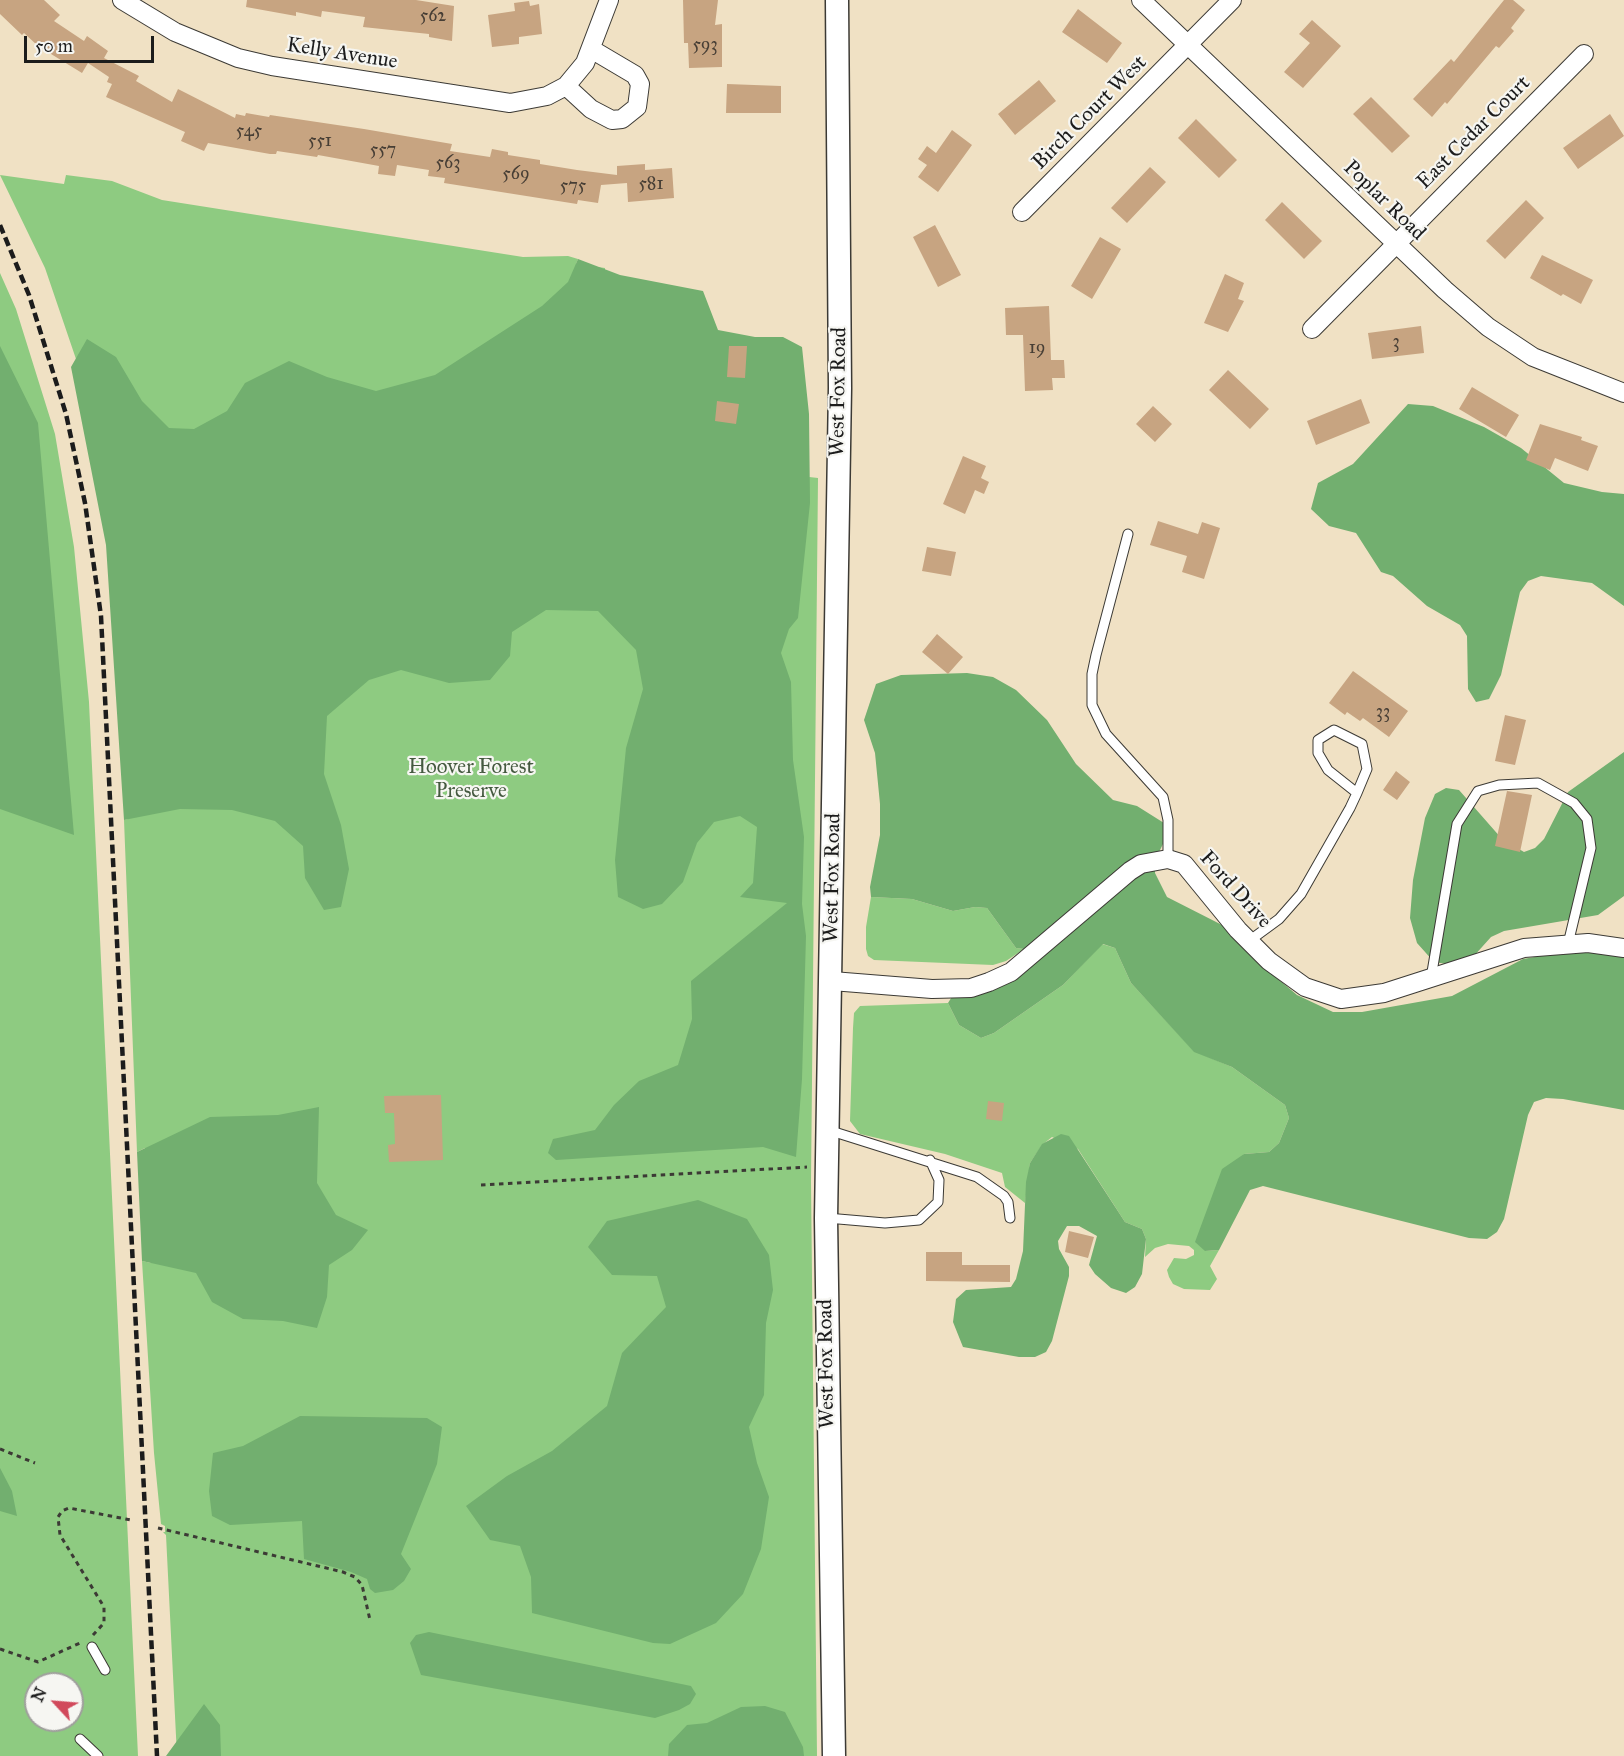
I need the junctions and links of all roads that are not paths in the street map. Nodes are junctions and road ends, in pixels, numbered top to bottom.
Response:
1 (122, 0) edge
2 (609, 0) edge
3 (837, 0) edge
4 (1141, 0) edge
5 (1232, 0) edge
6 (1190, 45) junction
7 (591, 49) junction
8 (1584, 54) dead end
9 (566, 86) junction
10 (1022, 212) dead end
11 (1395, 243) junction
12 (1312, 329) dead end
13 (1624, 393) edge
14 (1128, 534) dead end
15 (1357, 793) junction
16 (1168, 859) junction
17 (1249, 941) junction
18 (1568, 944) junction
19 (1624, 948) edge
20 (1431, 978) junction
21 (832, 981) junction
22 (828, 1130) junction
23 (930, 1160) junction
24 (826, 1218) junction
25 (1010, 1218) dead end
26 (92, 1647) dead end
27 (105, 1670) dead end
28 (80, 1739) dead end
29 (98, 1756) edge
30 (834, 1756) edge

1 - 9 street, Kelly Avenue
2 - 7 street, Kelly Avenue
3 - 21 street, West Fox Road
4 - 6 street, Poplar Road
5 - 6 street, Birch Court West
6 - 10 street, Birch Court West
6 - 11 street, Poplar Road
7 - 9 street, Kelly Avenue
7 - 9 street
8 - 11 street, East Cedar Court
11 - 12 street, East Cedar Court
11 - 13 street, Poplar Road
14 - 16 lane
15 - 15 lane
15 - 17 lane
16 - 17 street, Ford Drive
16 - 21 street, Ford Drive
17 - 20 street, Ford Drive
18 - 19 street, Ford Drive
18 - 20 street, Ford Drive
18 - 20 lane
21 - 22 street, West Fox Road
22 - 23 lane
22 - 24 street, West Fox Road
23 - 24 lane
23 - 25 lane
24 - 30 street, West Fox Road
26 - 27 lane
28 - 29 lane

